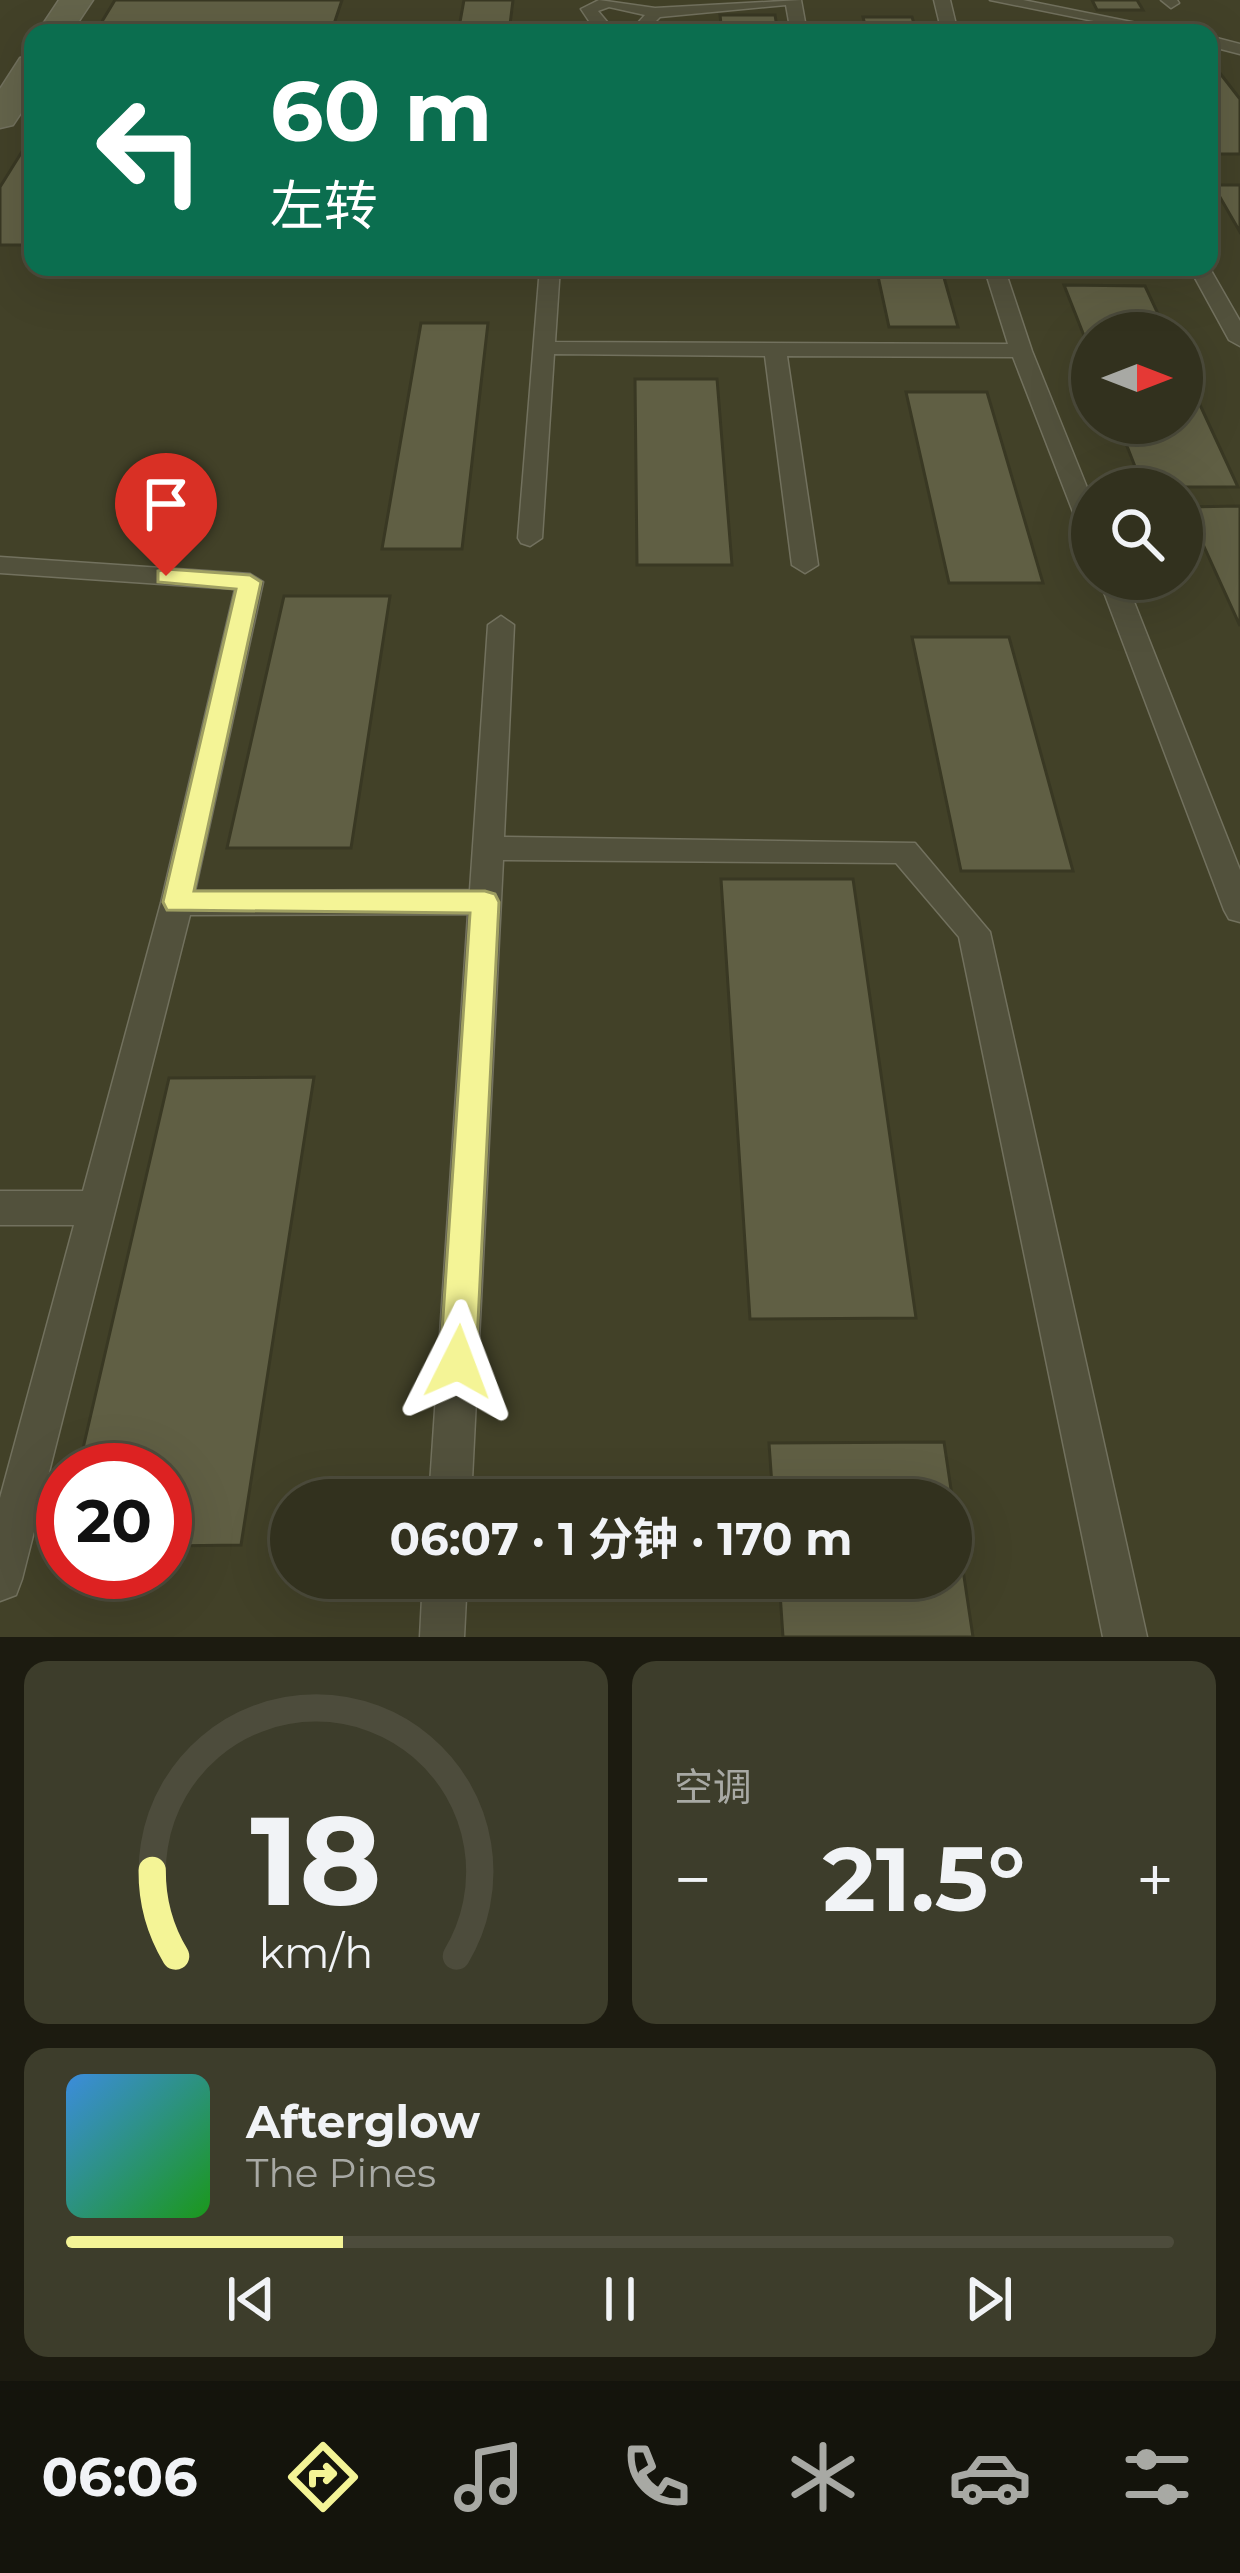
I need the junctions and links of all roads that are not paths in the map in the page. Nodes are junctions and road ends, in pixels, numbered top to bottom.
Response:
1 (792, 0) edge
2 (998, 0) edge
3 (623, 2) edge
4 (655, 13) junction
5 (596, 24) edge
6 (645, 24) edge
7 (1129, 24) edge
8 (24, 80) edge
9 (0, 117) edge
10 (549, 276) edge
11 (997, 276) edge
12 (1205, 276) edge
13 (1236, 327) edge
14 (544, 348) junction
15 (775, 350) junction
16 (1021, 351) junction
17 (1071, 477) edge
18 (530, 538) dead end
19 (0, 565) edge
20 (805, 565) dead end
21 (1121, 600) edge
22 (501, 625) dead end
23 (1228, 843) edge
24 (488, 848) junction
25 (177, 902) junction
26 (485, 902) junction
27 (1240, 910) edge
28 (0, 1208) edge
29 (97, 1208) junction
30 (451, 1479) edge
31 (0, 1579) edge
32 (444, 1599) edge
33 (442, 1637) edge
34 (1125, 1637) edge

1 - 4 lane
2 - 7 lane
3 - 4 lane
3 - 5 lane
4 - 6 lane
8 - 9 main road
10 - 14 lane
11 - 16 lane
12 - 13 lane
14 - 15 lane
14 - 18 lane
15 - 16 lane
15 - 20 lane
16 - 17 lane
19 - 25 lane
21 - 23 lane
22 - 24 lane
23 - 27 lane
24 - 26 lane
24 - 34 lane
25 - 26 lane
25 - 29 lane
26 - 30 lane
28 - 29 lane
29 - 31 lane
32 - 33 lane

